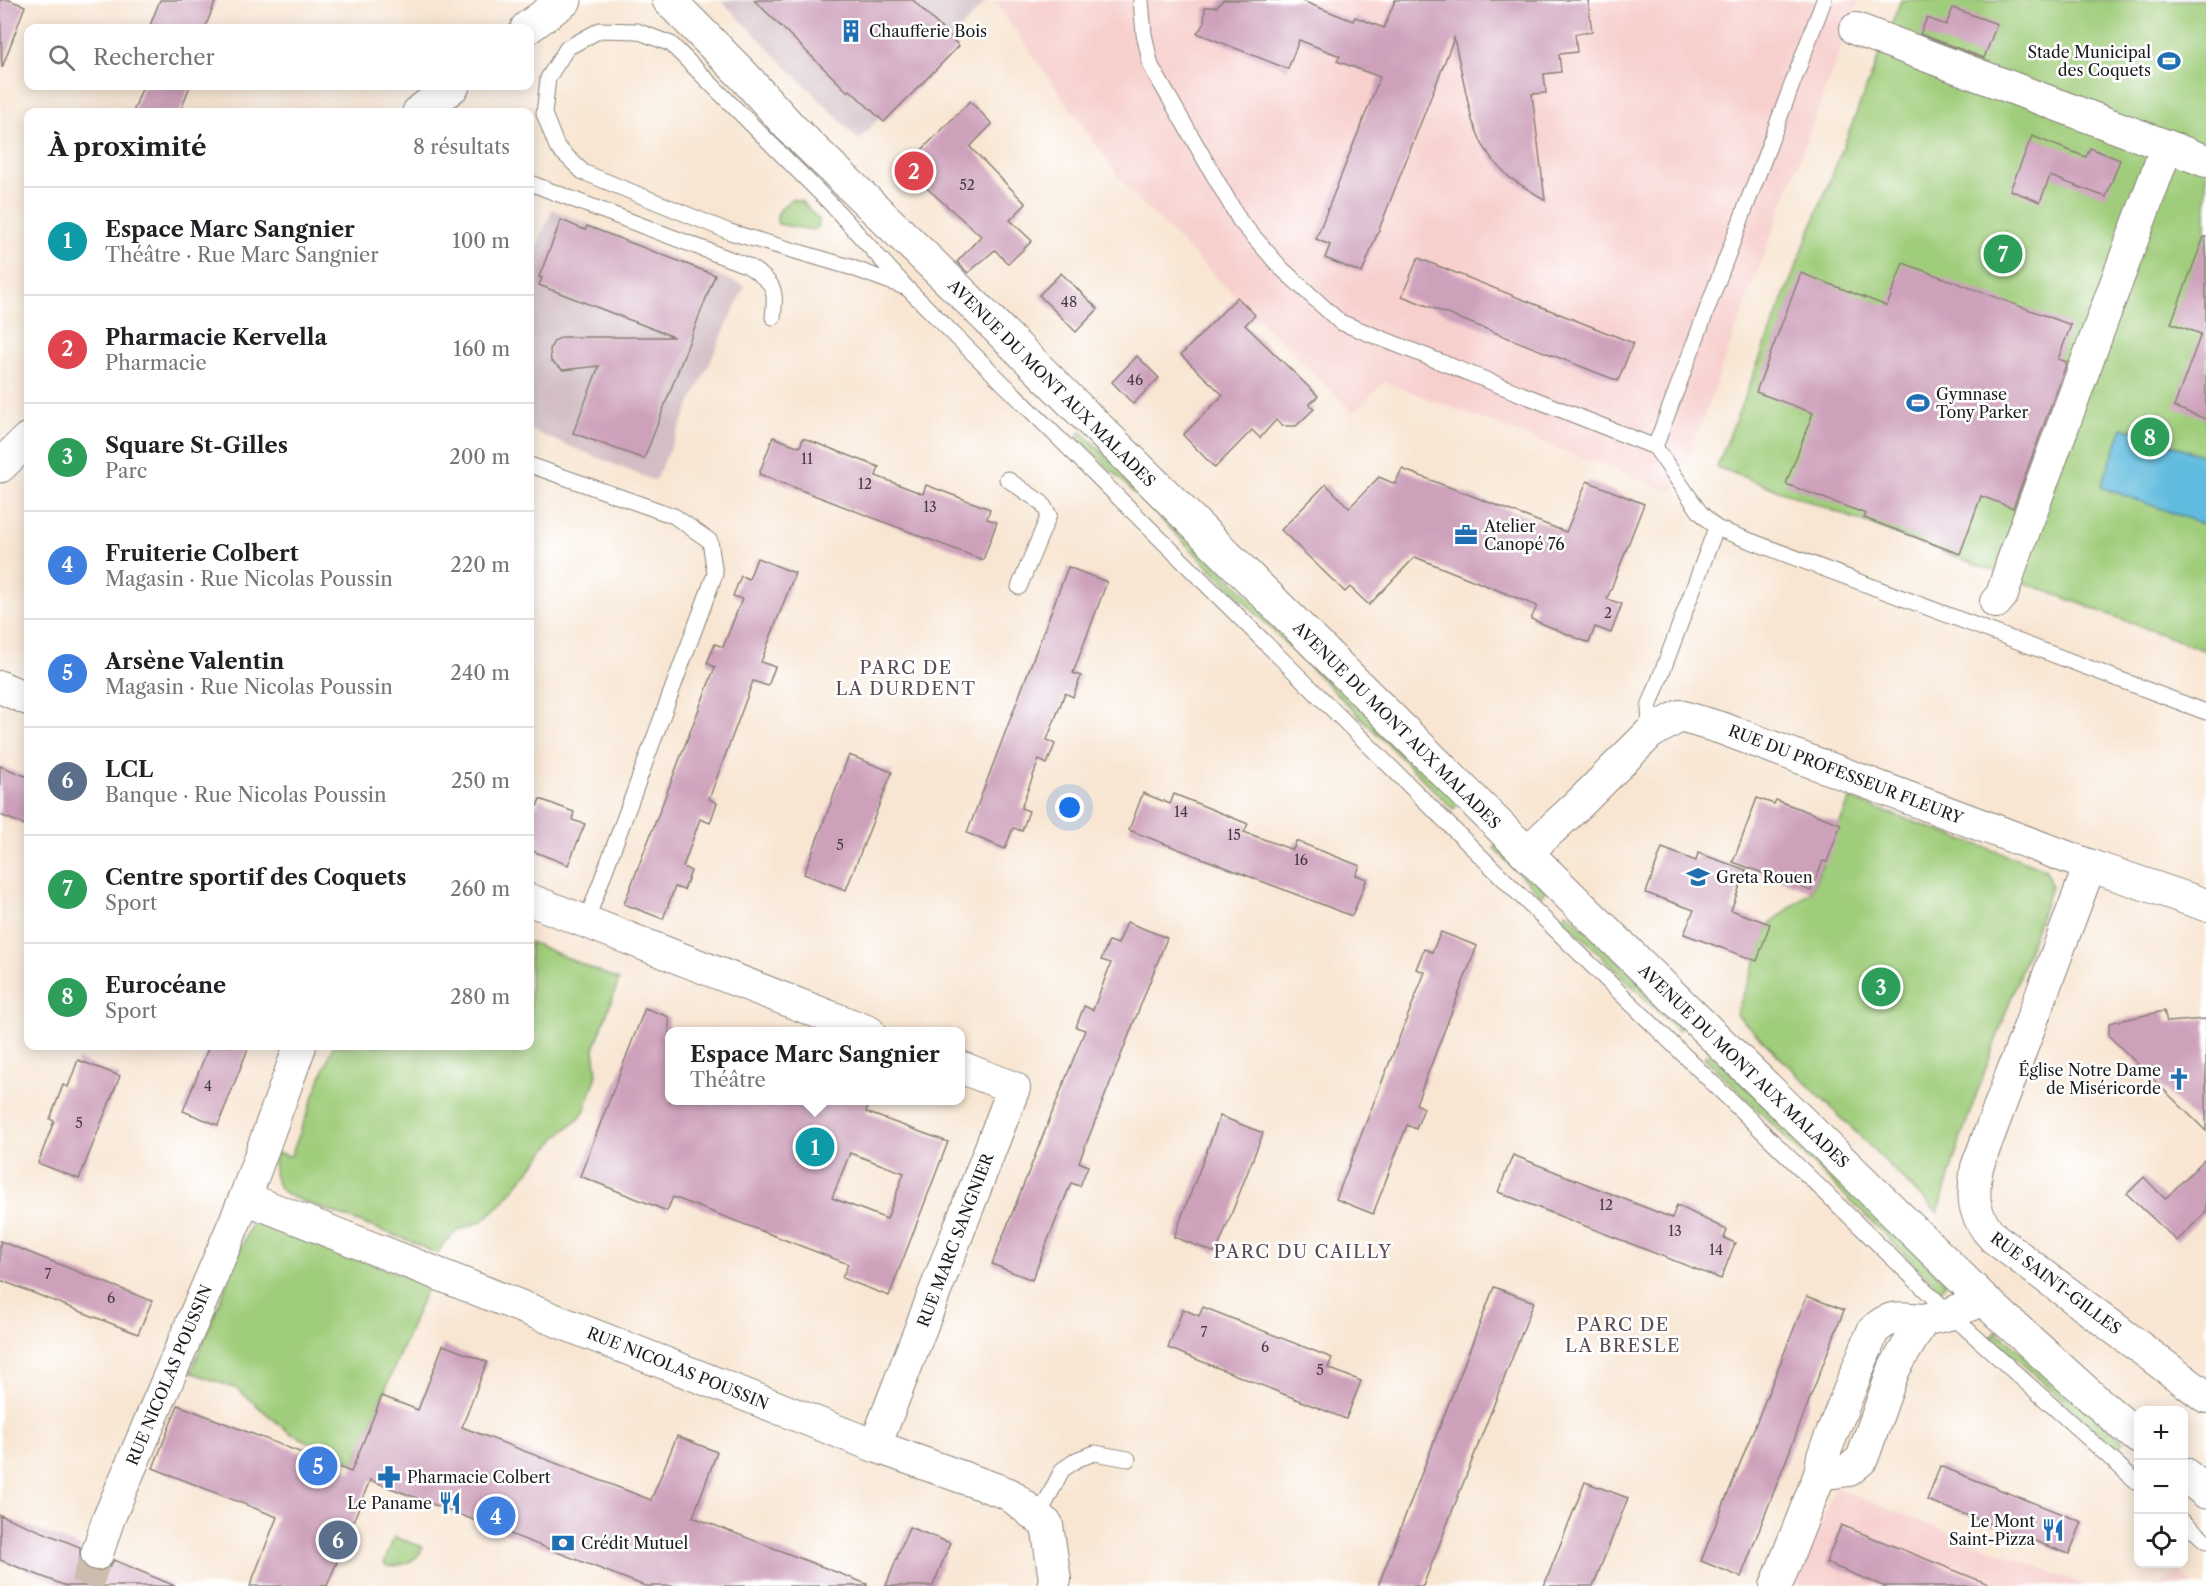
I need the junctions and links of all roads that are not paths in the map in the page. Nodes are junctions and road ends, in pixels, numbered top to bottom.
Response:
1 (565, 0) edge
2 (669, 0) edge
3 (1141, 0) edge
4 (1824, 0) edge
5 (532, 24) edge
6 (1856, 29) dead end
7 (2167, 146) junction
8 (2206, 161) edge
9 (534, 185) edge
10 (907, 288) junction
11 (773, 317) dead end
12 (24, 443) edge
13 (1655, 447) junction
14 (0, 466) edge
15 (534, 466) edge
16 (1007, 479) dead end
17 (1716, 528) junction
18 (1019, 587) dead end
19 (1996, 602) dead end
20 (0, 687) edge
21 (24, 697) edge
22 (2206, 712) edge
23 (1650, 733) junction
24 (1526, 853) junction
25 (2088, 865) junction
26 (534, 902) edge
27 (2206, 904) edge
28 (586, 922) junction
29 (856, 1027) edge
30 (299, 1050) edge
31 (965, 1069) edge
32 (245, 1198) junction
33 (1983, 1299) junction
34 (1936, 1317) junction
35 (2206, 1397) edge
36 (2134, 1433) edge
37 (874, 1446) junction
38 (1128, 1458) dead end
39 (2188, 1477) edge
40 (2134, 1479) edge
41 (2206, 1492) edge
42 (1038, 1518) junction
43 (2188, 1525) edge
44 (2206, 1541) edge
45 (97, 1554) tunnel mouth
46 (1053, 1586) edge
47 (1776, 1586) edge

1 - 5 street
2 - 24 street, AVENUE DU MONT AUX MALADES
3 - 13 lane
4 - 13 lane
6 - 7 street
7 - 8 street
7 - 19 street
9 - 11 lane
10 - 10 lane
10 - 34 lane
12 - 14 street
13 - 17 lane
15 - 28 lane
16 - 18 lane
17 - 22 lane
17 - 23 lane
20 - 21 street
23 - 24 street, RUE DU PROFESSEUR FLEURY
23 - 25 street, RUE DU PROFESSEUR FLEURY
24 - 33 street, AVENUE DU MONT AUX MALADES
25 - 27 street, RUE DU PROFESSEUR FLEURY
25 - 35 street, RUE SAINT-GILLES
26 - 28 street
28 - 29 street
30 - 32 street, RUE NICOLAS POUSSIN
31 - 37 street, RUE MARC SANGNIER
32 - 37 street, RUE NICOLAS POUSSIN
32 - 45 street, RUE NICOLAS POUSSIN
33 - 34 street
33 - 36 street, AVENUE DU MONT AUX MALADES
34 - 40 lane
34 - 47 street
37 - 42 street, RUE NICOLAS POUSSIN
38 - 42 lane
39 - 41 street
42 - 46 street, RUE NICOLAS POUSSIN
43 - 44 lane

